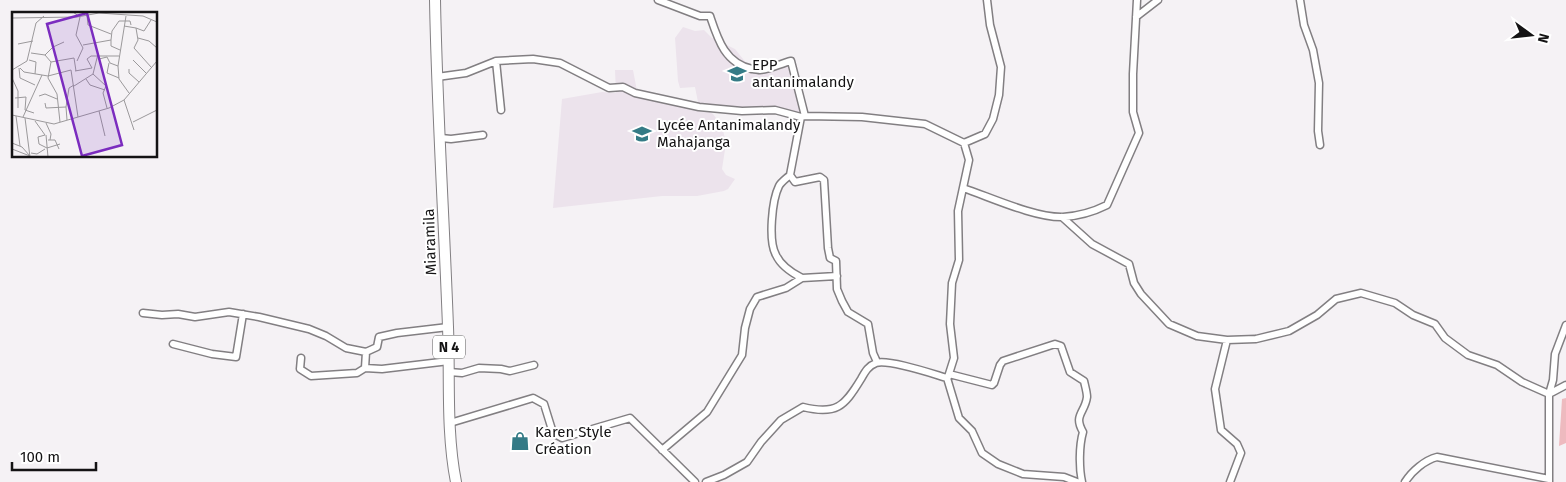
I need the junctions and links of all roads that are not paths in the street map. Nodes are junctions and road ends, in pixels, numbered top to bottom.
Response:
1 (435, 0) edge
2 (658, 0) edge
3 (987, 0) edge
4 (1137, 0) edge
5 (1158, 0) edge
6 (1300, 0) edge
7 (1136, 17) junction
8 (496, 61) junction
9 (437, 77) junction
10 (501, 110) dead end
11 (803, 116) junction
12 (483, 135) dead end
13 (441, 138) junction
14 (964, 143) junction
15 (1320, 146) dead end
16 (790, 175) junction
17 (963, 188) junction
18 (1062, 217) junction
19 (837, 276) junction
20 (802, 278) junction
21 (143, 313) dead end
22 (243, 314) junction
23 (1566, 325) edge
24 (448, 327) junction
25 (1227, 340) junction
26 (173, 344) dead end
27 (366, 352) junction
28 (301, 358) dead end
29 (449, 361) junction
30 (878, 362) junction
31 (534, 365) dead end
32 (365, 368) junction
33 (449, 372) junction
34 (948, 376) junction
35 (1566, 386) edge
36 (1549, 394) junction
37 (450, 423) junction
38 (662, 450) junction
39 (1023, 474) junction
40 (1549, 481) edge
41 (456, 482) edge
42 (695, 482) edge
43 (706, 482) edge
44 (1024, 482) edge
45 (1077, 482) edge
46 (1082, 482) edge
47 (1230, 482) edge
48 (1405, 482) edge

1 - 9 main road, Miaramila / N 4
2 - 11 street
3 - 14 street
4 - 7 street
5 - 7 street
6 - 15 street
7 - 18 street
8 - 9 street
8 - 10 street
8 - 11 street
9 - 13 main road, Miaramila / N 4
11 - 14 street
11 - 16 street
12 - 13 street
13 - 24 main road, Miaramila / N 4
14 - 17 street
16 - 19 street
16 - 20 street
17 - 18 street
17 - 34 street
18 - 25 street
19 - 20 street
19 - 30 street
20 - 38 street
21 - 22 street
22 - 26 street
22 - 27 street
23 - 36 street
24 - 27 street
24 - 29 main road, Miaramila / N 4
25 - 36 street
25 - 47 street
27 - 32 street
28 - 32 street
29 - 32 street
29 - 33 main road, Miaramila / N 4
30 - 34 street
30 - 43 street
31 - 33 street
33 - 37 main road, Miaramila / N 4
34 - 39 street
34 - 46 street
35 - 36 street
36 - 40 street
37 - 38 street
37 - 41 main road, Miaramila / N 4
38 - 42 street
39 - 44 street
39 - 45 street
40 - 48 street

